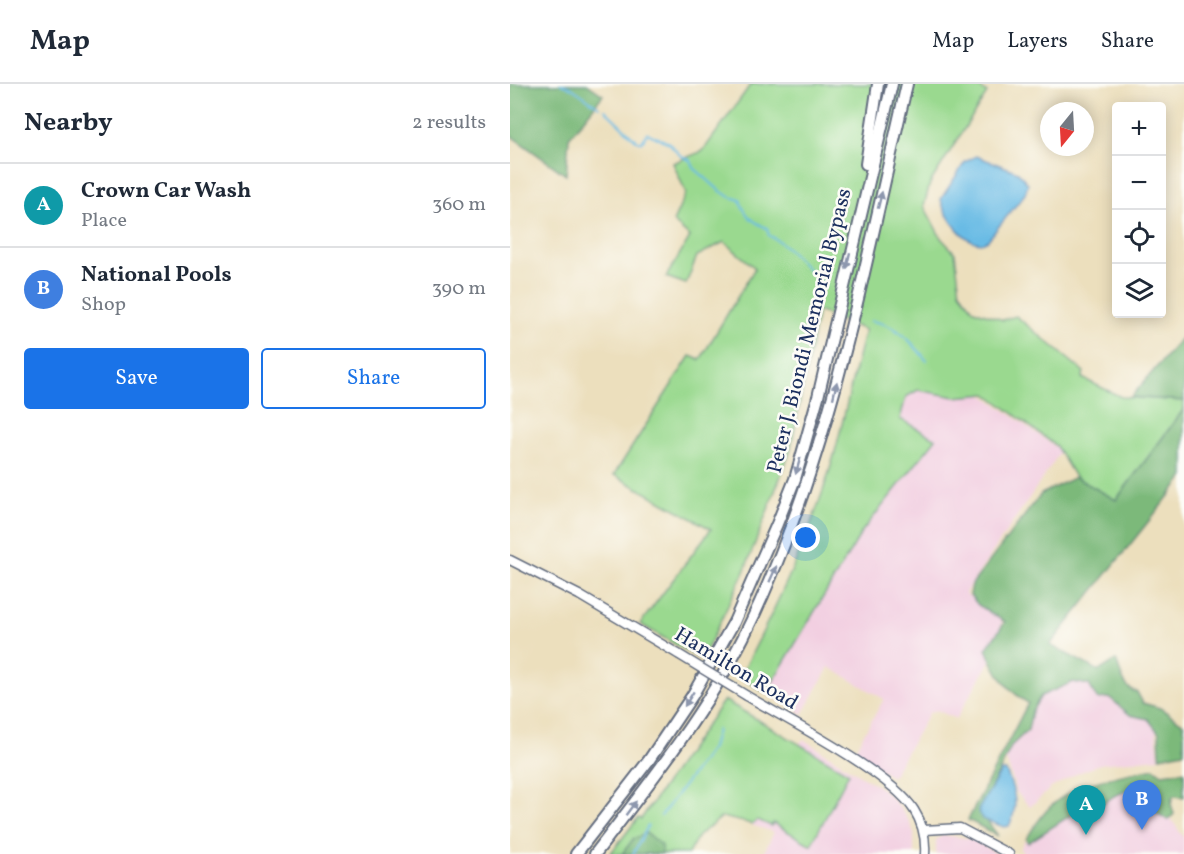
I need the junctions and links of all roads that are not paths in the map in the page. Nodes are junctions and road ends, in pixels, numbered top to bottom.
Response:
1 (878, 84) edge
2 (892, 84) edge
3 (908, 84) edge
4 (862, 204) junction
5 (510, 561) edge
6 (924, 830) junction
7 (597, 852) edge
8 (576, 854) edge
9 (926, 854) edge
10 (1009, 854) edge

1 - 4 highway
2 - 4 highway, Peter J. Biondi Memorial Bypass
7 -> 3 highway, Peter J. Biondi Memorial Bypass
4 -> 8 highway, Peter J. Biondi Memorial Bypass
5 - 6 street, Hamilton Road, bridge
6 - 9 street, Hamilton Road
6 - 10 street

